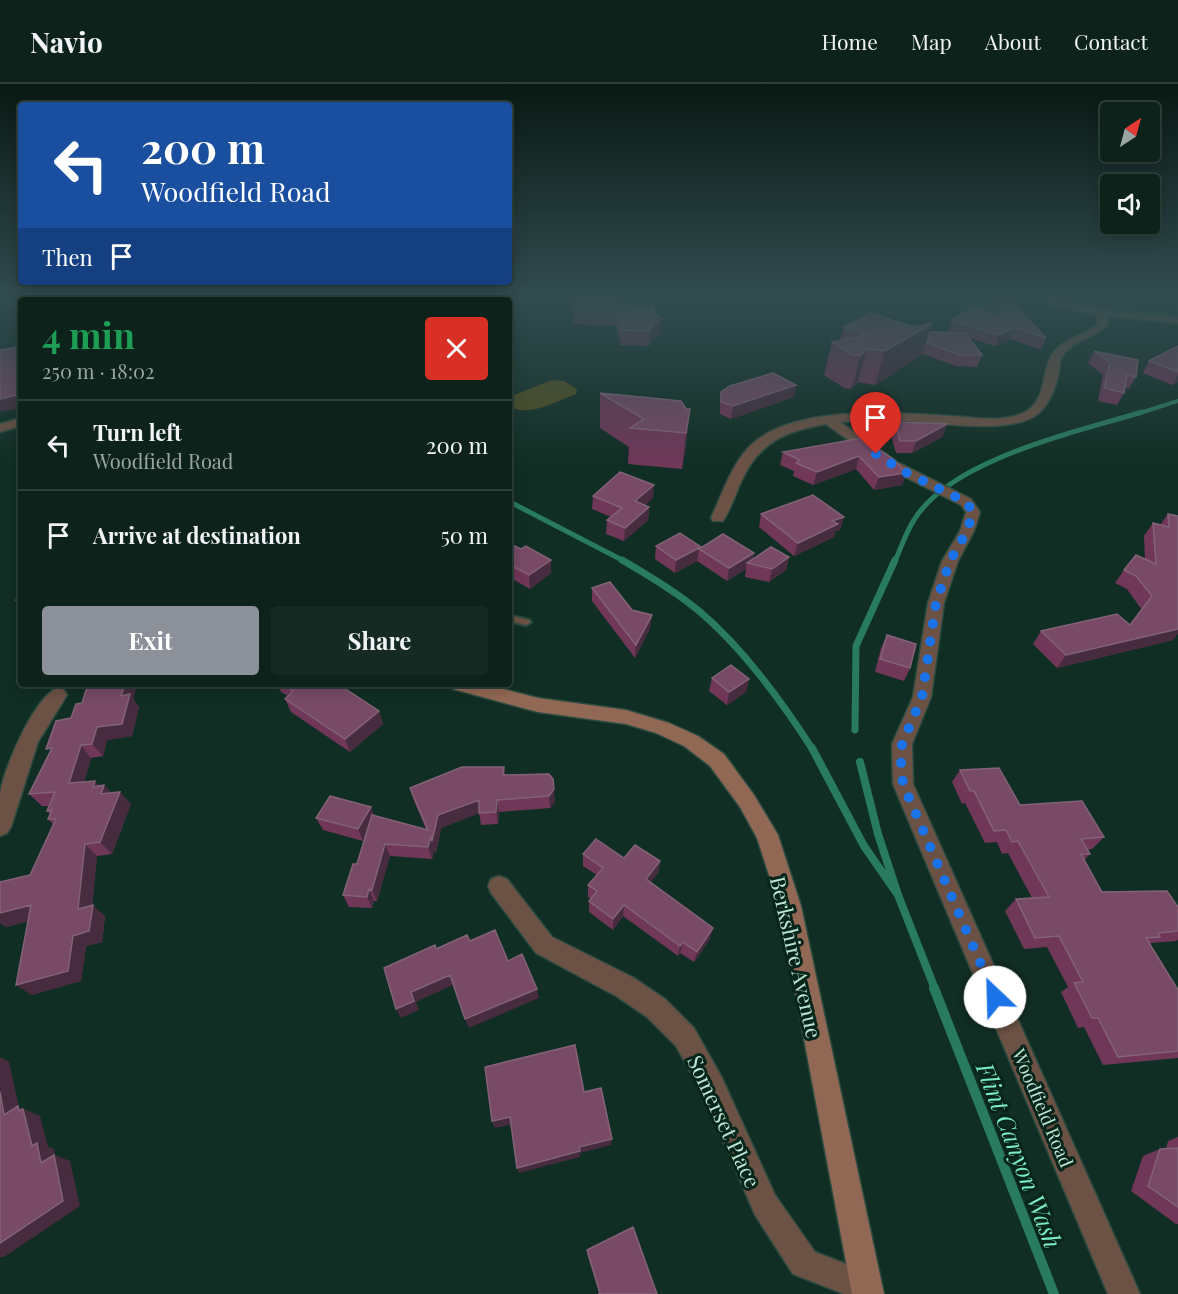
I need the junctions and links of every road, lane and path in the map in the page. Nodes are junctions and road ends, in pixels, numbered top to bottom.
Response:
1 (1058, 353) edge
2 (826, 418) junction
3 (18, 423) edge
4 (0, 428) edge
5 (718, 518) dead end
6 (512, 619) edge
7 (526, 622) dead end
8 (470, 687) edge
9 (58, 695) dead end
10 (0, 827) edge
11 (499, 886) dead end
12 (867, 1290) edge
13 (1124, 1294) edge

1 - 2 street
2 - 5 street
2 - 13 street, Woodfield Road
3 - 4 street
6 - 7 lane
8 - 12 street, Berkshire Avenue
9 - 10 street
11 - 12 street, Somerset Place

